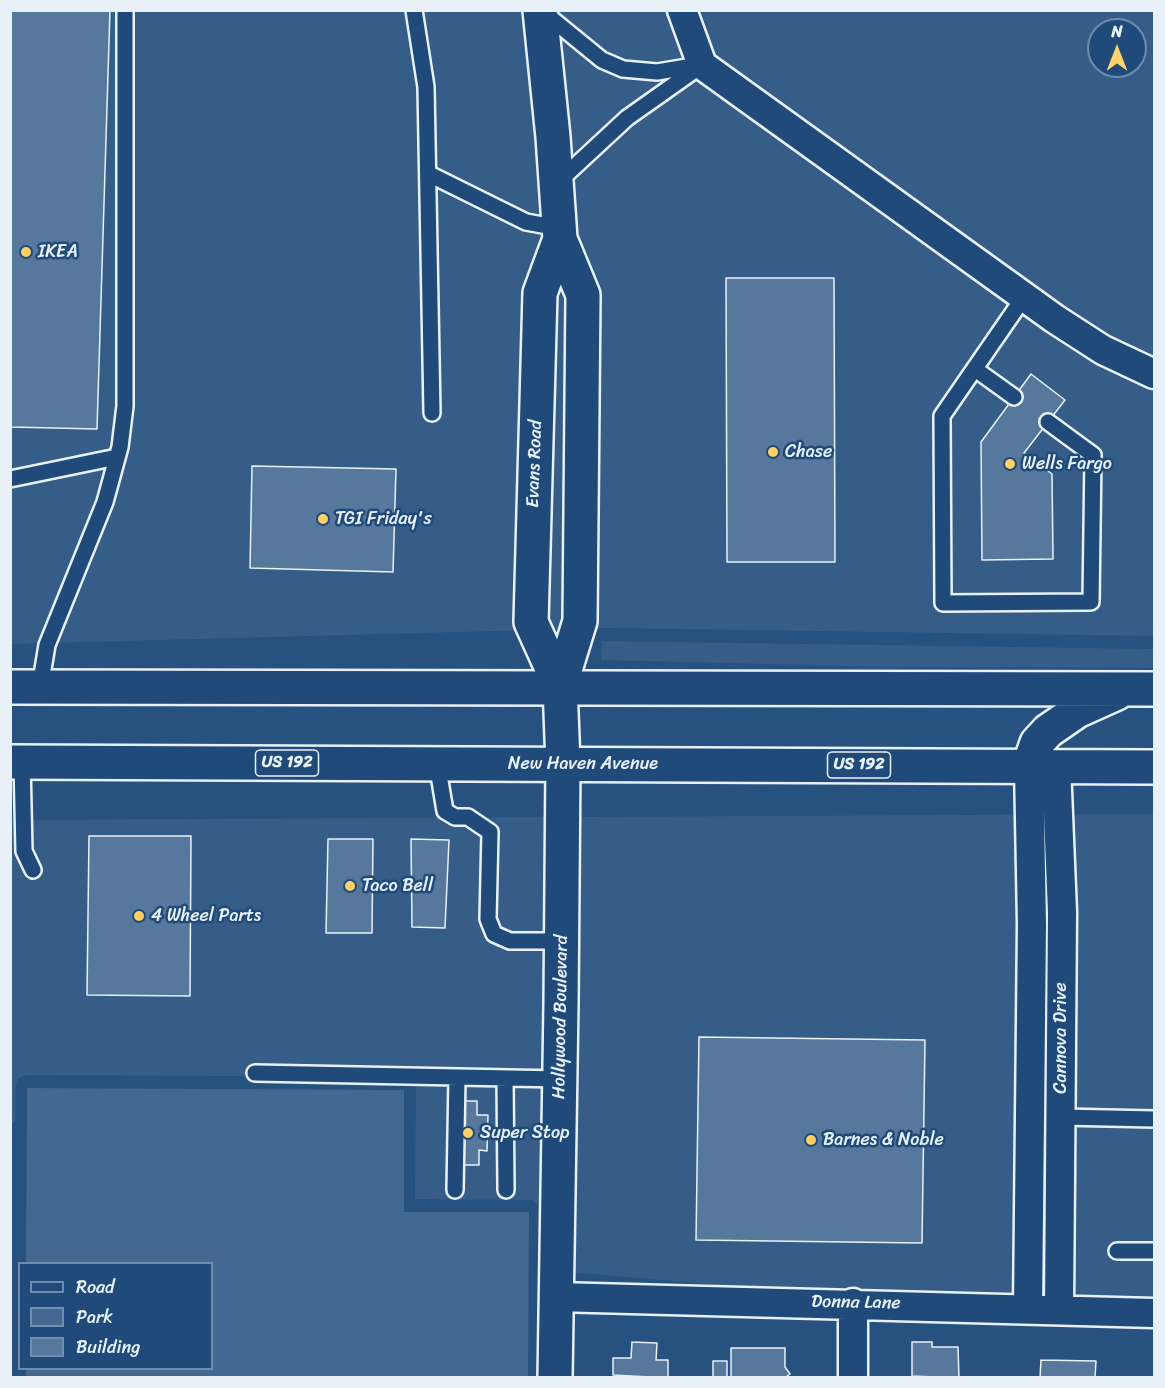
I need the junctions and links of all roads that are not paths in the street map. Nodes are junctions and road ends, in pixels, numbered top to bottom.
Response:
1 (125, 10) edge
2 (414, 10) edge
3 (541, 10) edge
4 (682, 10) edge
5 (702, 65) junction
6 (429, 174) junction
7 (556, 183) junction
8 (559, 233) junction
9 (1024, 297) junction
10 (975, 369) junction
11 (1155, 374) edge
12 (1014, 397) dead end
13 (432, 413) dead end
14 (1048, 422) dead end
15 (117, 457) junction
16 (10, 479) edge
17 (560, 686) junction
18 (26, 687) edge
19 (1142, 688) edge
20 (16, 762) edge
21 (437, 763) junction
22 (563, 764) junction
23 (1043, 766) junction
24 (1155, 767) edge
25 (33, 870) dead end
26 (562, 941) junction
27 (255, 1073) dead end
28 (457, 1077) junction
29 (505, 1078) junction
30 (560, 1079) junction
31 (1060, 1117) junction
32 (1155, 1119) edge
33 (455, 1190) dead end
34 (506, 1190) dead end
35 (1117, 1251) dead end
36 (1155, 1251) edge
37 (556, 1297) junction
38 (853, 1303) junction
39 (1028, 1308) junction
40 (1059, 1309) junction
41 (1155, 1313) edge
42 (555, 1377) edge
43 (853, 1377) edge

1 - 15 lane
2 - 6 lane
3 - 5 lane
3 - 7 main road, Evans Road
4 - 5 street
5 - 7 lane
5 - 9 street
6 - 8 lane
6 - 13 lane
7 - 8 main road, Evans Road
8 - 17 main road, Evans Road
8 - 17 main road, Evans Road
9 - 10 lane
9 - 11 street
10 - 12 lane
10 - 14 lane
15 - 16 lane
15 - 18 lane
17 - 18 main road
17 - 19 main road
17 - 22 main road, Evans Road
19 - 23 main road
20 - 21 main road, New Haven Avenue / US 192
20 - 25 lane
21 - 22 main road, New Haven Avenue / US 192
21 - 26 lane
22 - 23 main road, New Haven Avenue / US 192
22 - 26 main road, Hollywood Boulevard
23 - 24 main road, New Haven Avenue / US 192
23 - 31 street, Cannova Drive
23 - 39 street, Cannova Drive
26 - 30 main road, Hollywood Boulevard
27 - 28 lane
28 - 29 lane
28 - 33 lane
29 - 30 lane
29 - 34 lane
30 - 37 main road, Hollywood Boulevard
31 - 32 lane
31 - 40 street, Cannova Drive
35 - 36 lane
37 - 38 street, Donna Lane
37 - 42 main road, Hollywood Boulevard
38 - 39 street, Donna Lane
38 - 43 street
39 - 40 street, Donna Lane
40 - 41 street, Donna Lane

